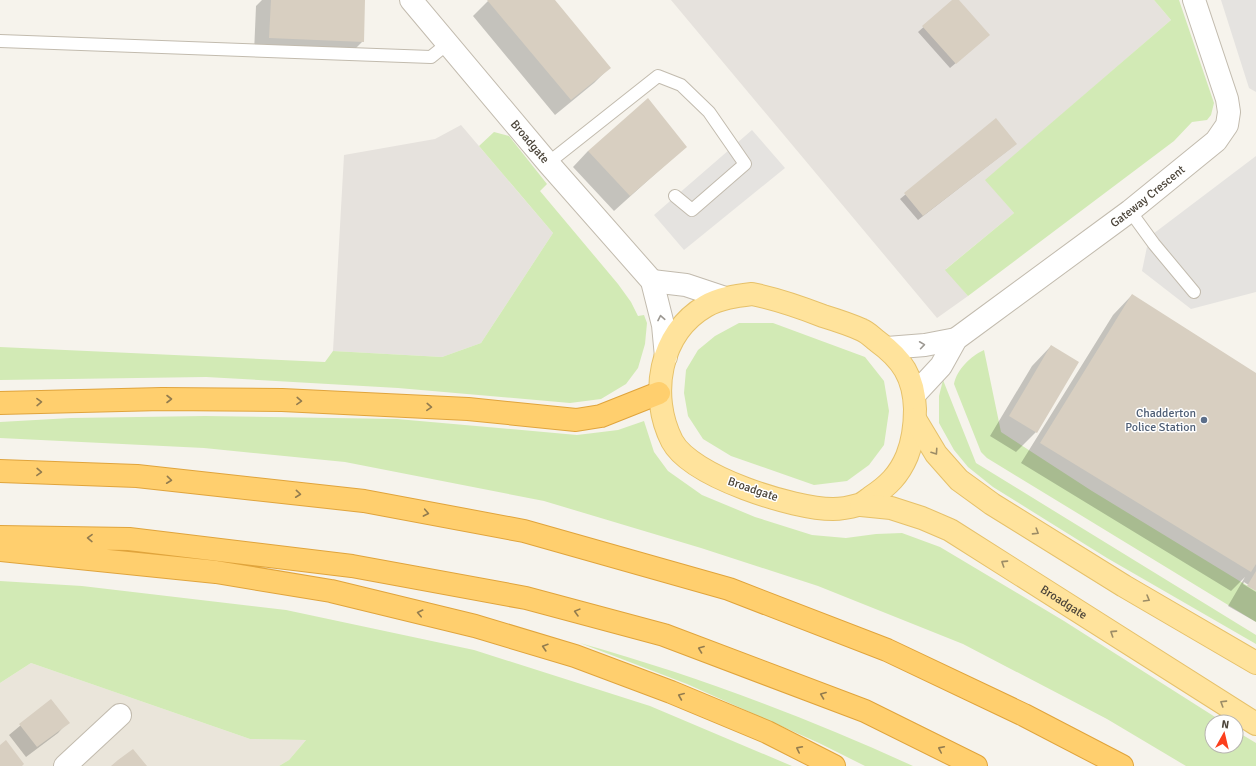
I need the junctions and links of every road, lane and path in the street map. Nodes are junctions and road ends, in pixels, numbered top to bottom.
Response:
1 (411, 0) edge
2 (1194, 0) edge
3 (0, 41) edge
4 (447, 44) junction
5 (548, 162) junction
6 (675, 196) dead end
7 (1130, 211) junction
8 (652, 281) junction
9 (1194, 292) dead end
10 (724, 298) junction
11 (956, 339) junction
12 (887, 348) junction
13 (666, 356) junction
14 (659, 393) junction
15 (914, 394) junction
16 (0, 403) edge
17 (915, 419) junction
18 (0, 471) edge
19 (861, 505) junction
20 (0, 537) edge
21 (0, 550) edge
22 (1256, 663) edge
23 (120, 715) dead end
24 (1256, 724) edge
25 (65, 766) edge
26 (834, 766) edge
27 (976, 766) edge
28 (1122, 766) edge

1 - 4 street, Broadgate
2 - 7 street, Gateway Crescent
3 - 4 lane
4 - 5 street, Broadgate
5 - 6 lane
5 - 8 street, Broadgate
7 - 9 lane
7 - 11 street, Gateway Crescent
8 - 10 street, Broadgate
13 -> 8 street, Broadgate
10 - 12 main road, Broadgate
10 - 13 main road, Broadgate
12 -> 11 street, Gateway Crescent
11 - 15 street, Gateway Crescent
12 - 15 main road, Broadgate
13 - 14 main road, Broadgate
16 -> 14 highway
14 - 19 main road, Broadgate
15 - 17 main road, Broadgate
17 - 19 main road, Broadgate
17 -> 22 main road, Broadgate
18 -> 28 highway
24 -> 19 main road, Broadgate
27 -> 20 highway
26 -> 21 highway
23 - 25 street

